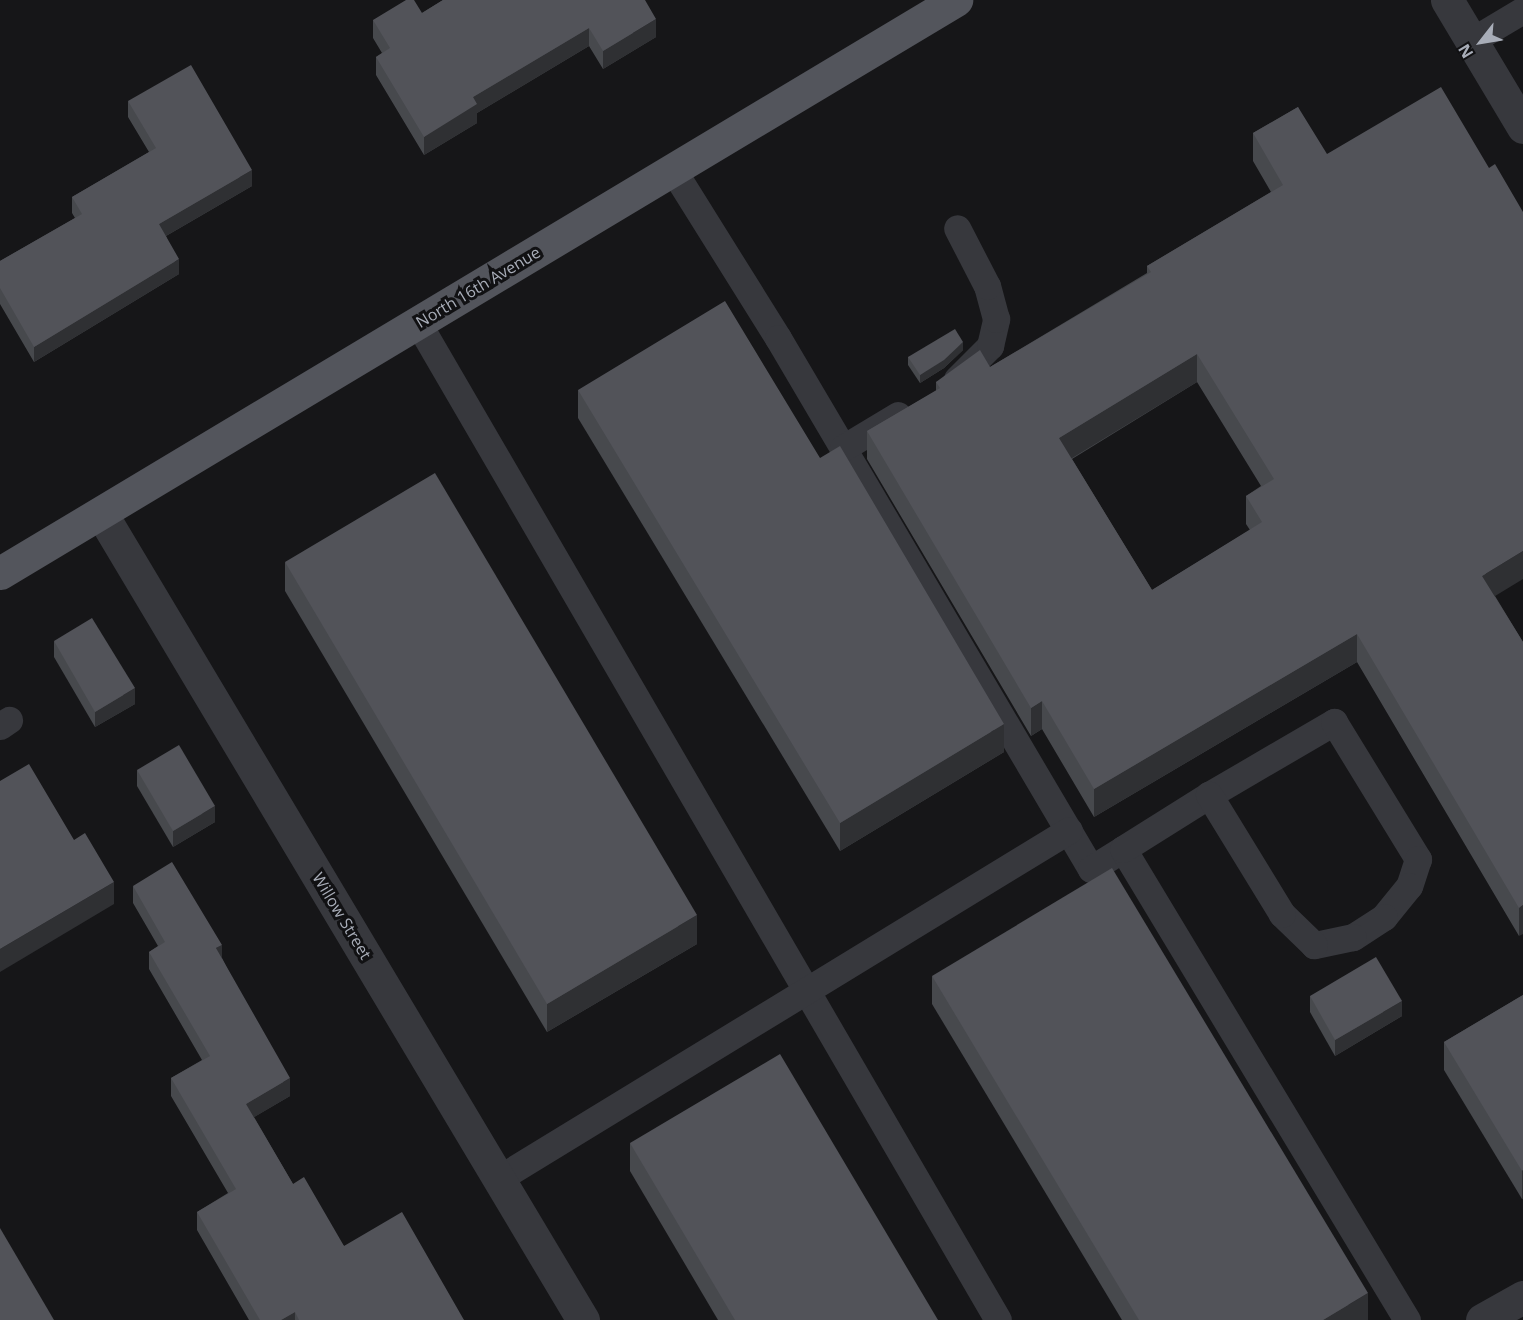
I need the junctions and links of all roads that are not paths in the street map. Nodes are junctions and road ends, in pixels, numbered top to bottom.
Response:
1 (1447, 0) edge
2 (949, 2) edge
3 (1523, 10) edge
4 (1471, 41) junction
5 (1523, 128) edge
6 (673, 170) junction
7 (957, 228) dead end
8 (418, 323) junction
9 (843, 448) junction
10 (101, 513) junction
11 (0, 573) edge
12 (1209, 795) junction
13 (1069, 831) junction
14 (1124, 849) junction
15 (807, 992) junction
16 (498, 1179) junction
17 (1523, 1297) edge
18 (582, 1320) edge
19 (998, 1320) edge
20 (1407, 1320) edge
21 (1482, 1320) edge

1 - 4 street
2 - 6 main road, North 16th Avenue
3 - 4 lane
4 - 5 street
6 - 8 main road, North 16th Avenue
6 - 9 lane
7 - 9 lane
8 - 10 main road, North 16th Avenue
8 - 15 lane
9 - 13 lane
10 - 11 main road, North 16th Avenue
10 - 16 street, Willow Street
12 - 12 lane
12 - 14 lane
13 - 14 lane
13 - 15 lane
14 - 20 lane
15 - 16 lane
15 - 19 lane
16 - 18 street, Willow Street
17 - 21 street

